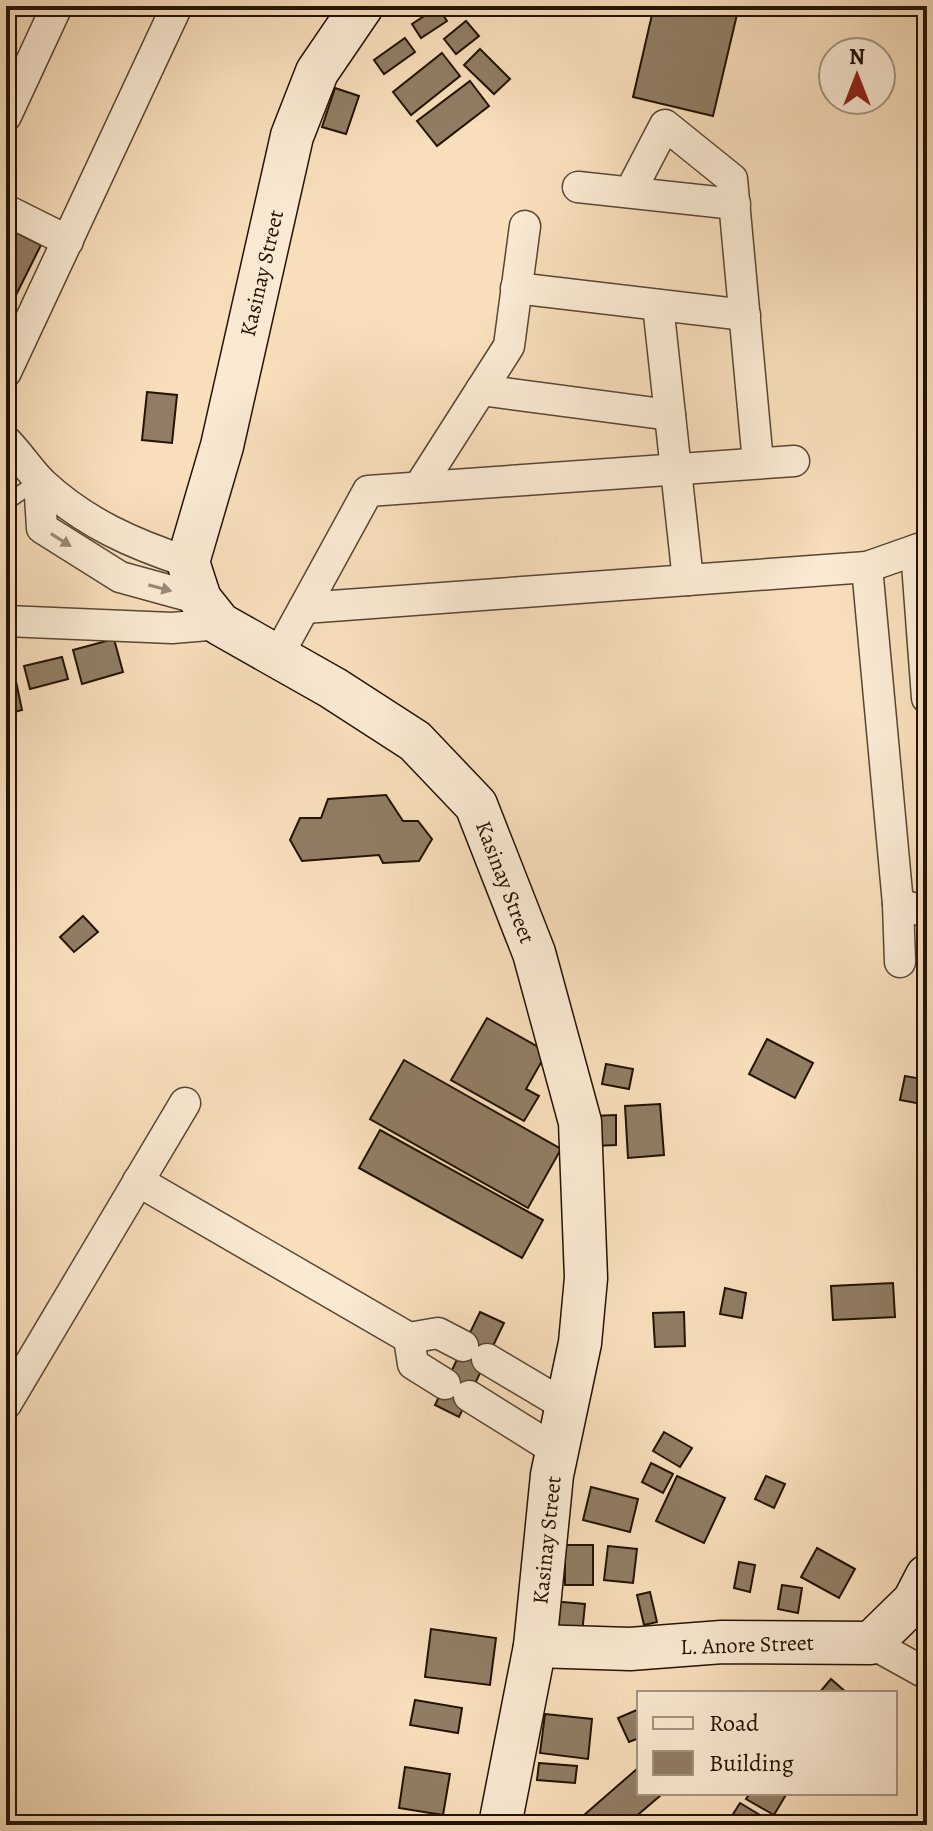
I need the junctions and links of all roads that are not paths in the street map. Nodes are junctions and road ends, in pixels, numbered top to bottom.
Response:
1 (57, 6) edge
2 (177, 6) edge
3 (362, 6) edge
4 (6, 116) edge
5 (578, 187) dead end
6 (630, 192) junction
7 (735, 204) junction
8 (6, 210) edge
9 (525, 226) dead end
10 (68, 241) junction
11 (516, 288) junction
12 (658, 305) junction
13 (745, 315) junction
14 (6, 372) edge
15 (481, 390) junction
16 (670, 415) junction
17 (6, 441) edge
18 (794, 461) dead end
19 (758, 463) junction
20 (675, 469) junction
21 (39, 480) junction
22 (419, 487) junction
23 (6, 503) edge
24 (132, 544) junction
25 (921, 548) edge
26 (867, 567) junction
27 (120, 577) junction
28 (688, 580) junction
29 (203, 595) junction
30 (304, 608) junction
31 (6, 621) edge
32 (101, 623) junction
33 (277, 657) junction
34 (927, 698) edge
35 (913, 908) edge
36 (900, 962) dead end
37 (185, 1103) dead end
38 (138, 1181) junction
39 (409, 1338) junction
40 (6, 1404) edge
41 (566, 1406) junction
42 (557, 1451) junction
43 (927, 1576) edge
44 (871, 1643) junction
45 (535, 1646) junction
46 (927, 1674) edge
47 (500, 1825) edge

1 - 4 street
2 - 10 street
3 - 29 street, Kasinay Street
5 - 6 street
6 - 7 street
6 - 7 street
7 - 13 street
8 - 10 street
9 - 11 street
10 - 14 street
11 - 12 street
11 - 15 street
12 - 13 street
12 - 16 street
13 - 19 street
15 - 16 street
15 - 22 street
16 - 20 street
17 - 21 street
18 - 19 street
19 - 20 street
20 - 22 street
20 - 28 street
21 - 23 lane
21 - 24 street
21 -> 27 street
22 - 30 street
24 - 27 street
24 - 29 street
25 - 26 street
25 - 34 street
26 - 28 street
26 - 35 street
27 -> 29 street
27 - 32 street
28 - 30 street
29 - 32 street
29 - 33 street, Kasinay Street
30 - 33 street
31 - 32 street
33 - 41 street, Kasinay Street
35 - 36 street
37 - 38 street
38 - 39 street
38 - 40 street
39 - 41 street
39 - 42 street
41 - 42 street, Kasinay Street
42 - 45 street, Kasinay Street
43 - 44 street
44 - 45 street, L. Anore Street
44 - 46 street
45 - 47 street, Kasinay Street

